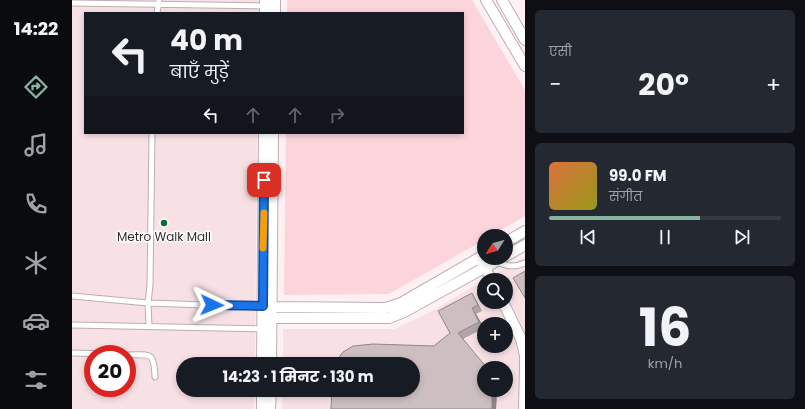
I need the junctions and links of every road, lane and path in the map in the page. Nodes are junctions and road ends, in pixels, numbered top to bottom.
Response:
1 (486, 0) edge
2 (502, 0) edge
3 (159, 2) edge
4 (72, 3) edge
5 (270, 6) edge
6 (157, 12) edge
7 (525, 40) edge
8 (525, 66) edge
9 (152, 134) edge
10 (264, 134) edge
11 (273, 134) edge
12 (525, 231) edge
13 (513, 238) edge
14 (525, 245) edge
15 (513, 252) edge
16 (477, 260) edge
17 (525, 263) edge
18 (489, 265) edge
19 (507, 265) edge
20 (485, 267) junction
21 (488, 273) edge
22 (72, 296) edge
23 (148, 303) junction
24 (267, 307) junction
25 (506, 309) edge
26 (271, 318) junction
27 (72, 325) edge
28 (149, 327) junction
29 (267, 329) junction
30 (72, 353) edge
31 (84, 353) edge
32 (136, 355) edge
33 (525, 356) edge
34 (263, 357) edge
35 (270, 357) edge
36 (525, 367) edge
37 (155, 377) dead end
38 (262, 397) edge
39 (271, 397) edge
40 (262, 409) edge
41 (270, 409) edge
42 (524, 409) edge

1 - 8 street
2 - 7 street
3 - 4 lane
3 - 5 lane
3 - 6 lane
9 - 23 lane
10 - 24 street
11 - 24 street
12 - 13 street
14 - 15 street
16 - 24 street
17 - 19 lane
18 - 20 street
20 - 21 street
20 - 26 street
22 - 23 lane
23 - 24 lane
23 - 28 lane
24 - 26 street
24 - 29 street
25 - 33 street
26 - 29 street
27 - 28 lane
28 - 29 lane
29 - 34 street
29 - 35 street
30 - 31 lane
32 - 37 lane
33 - 36 street
36 - 42 street
38 - 40 street
39 - 41 street

